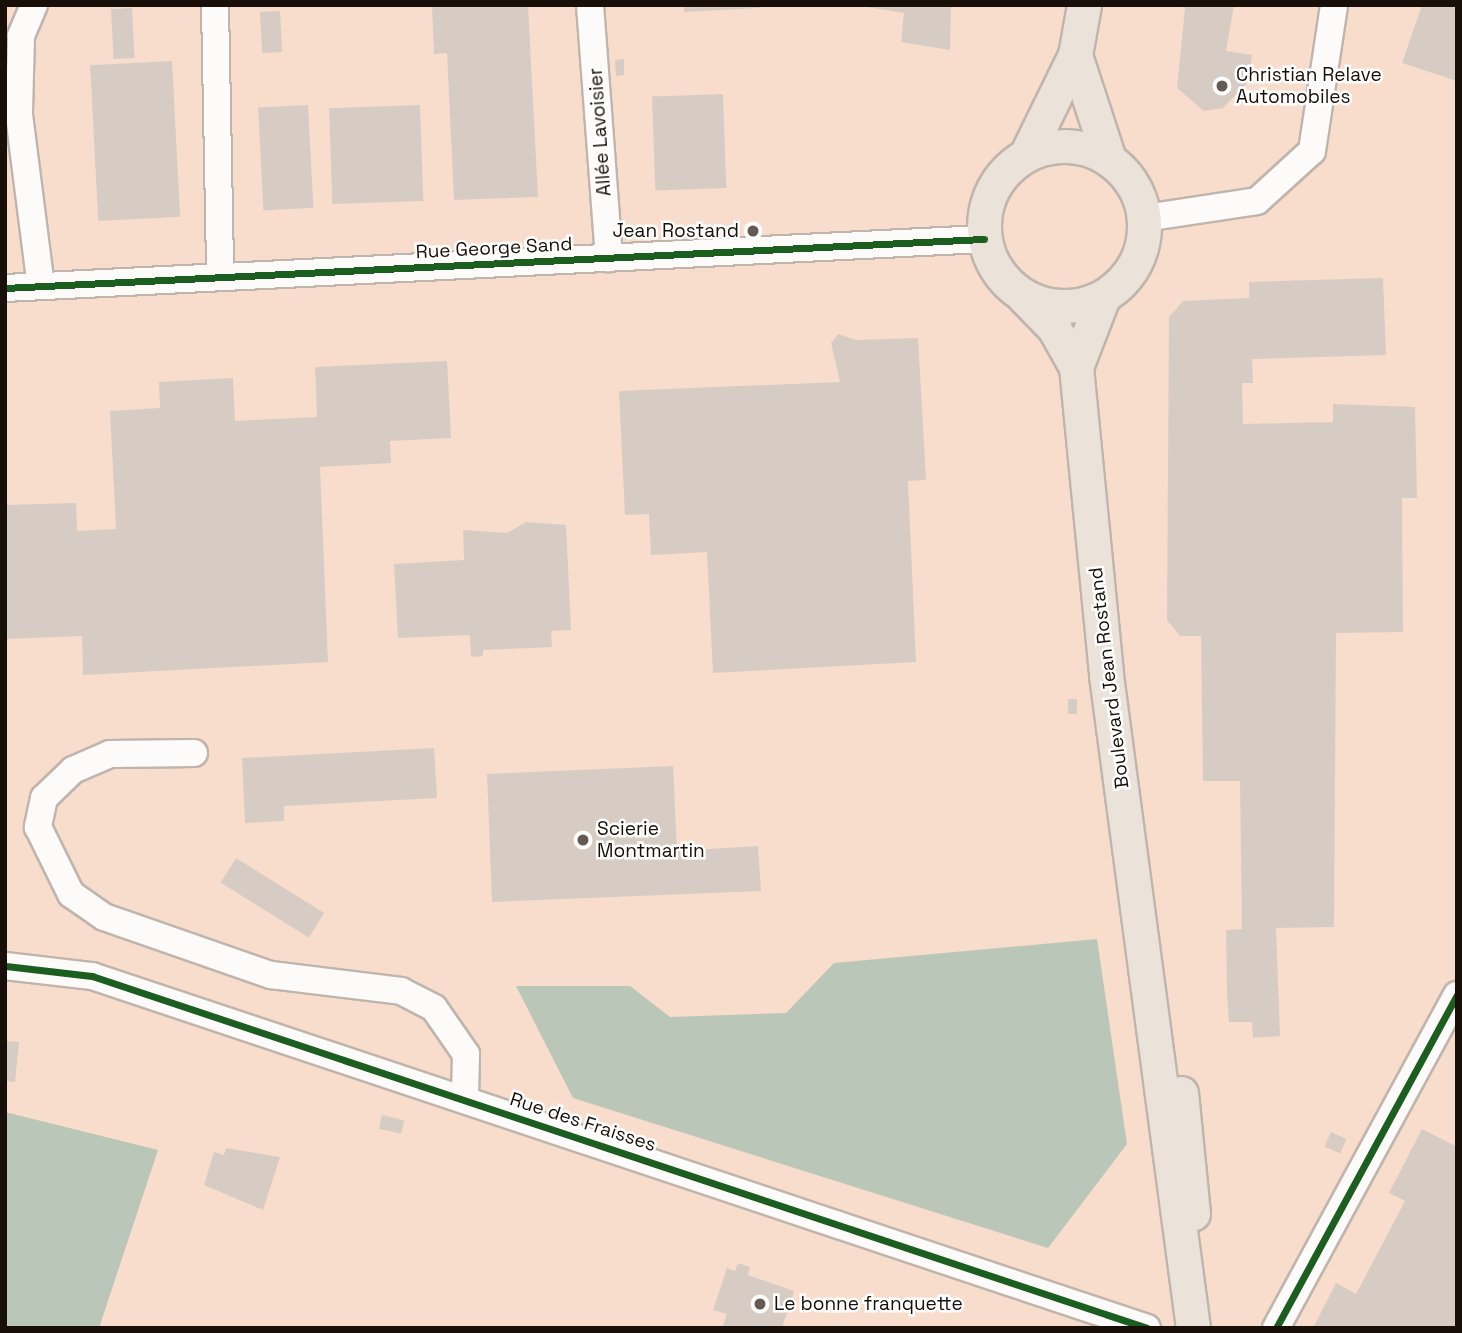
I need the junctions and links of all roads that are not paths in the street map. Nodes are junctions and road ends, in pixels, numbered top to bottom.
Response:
1 (34, 5) edge
2 (215, 5) edge
3 (590, 5) edge
4 (1084, 5) edge
5 (1334, 5) edge
6 (1075, 55) junction
7 (1026, 155) junction
8 (1109, 159) junction
9 (1144, 218) junction
10 (984, 239) junction
11 (609, 258) junction
12 (220, 277) junction
13 (41, 286) junction
14 (5, 288) edge
15 (1023, 296) junction
16 (1103, 297) junction
17 (1076, 367) junction
18 (194, 753) dead end
19 (5, 966) edge
20 (1457, 995) edge
21 (465, 1099) junction
22 (1147, 1328) edge
23 (1194, 1328) edge
24 (1276, 1328) edge

1 - 13 street
2 - 12 street
3 - 11 street, Allée Lavoisier
4 - 6 main road
5 - 9 street
6 - 7 main road
6 - 8 main road
7 - 8 main road
7 - 10 main road
8 - 9 main road
9 - 16 main road
10 - 11 street, Rue George Sand
10 - 15 main road
11 - 12 street, Rue George Sand
12 - 13 street, Rue George Sand
13 - 14 street, Rue George Sand
15 - 16 main road
15 - 17 main road
16 - 17 main road
17 - 23 main road, Boulevard Jean Rostand
18 - 21 street
19 - 21 street, Rue des Fraisses
20 - 24 street
21 - 22 street, Rue des Fraisses

